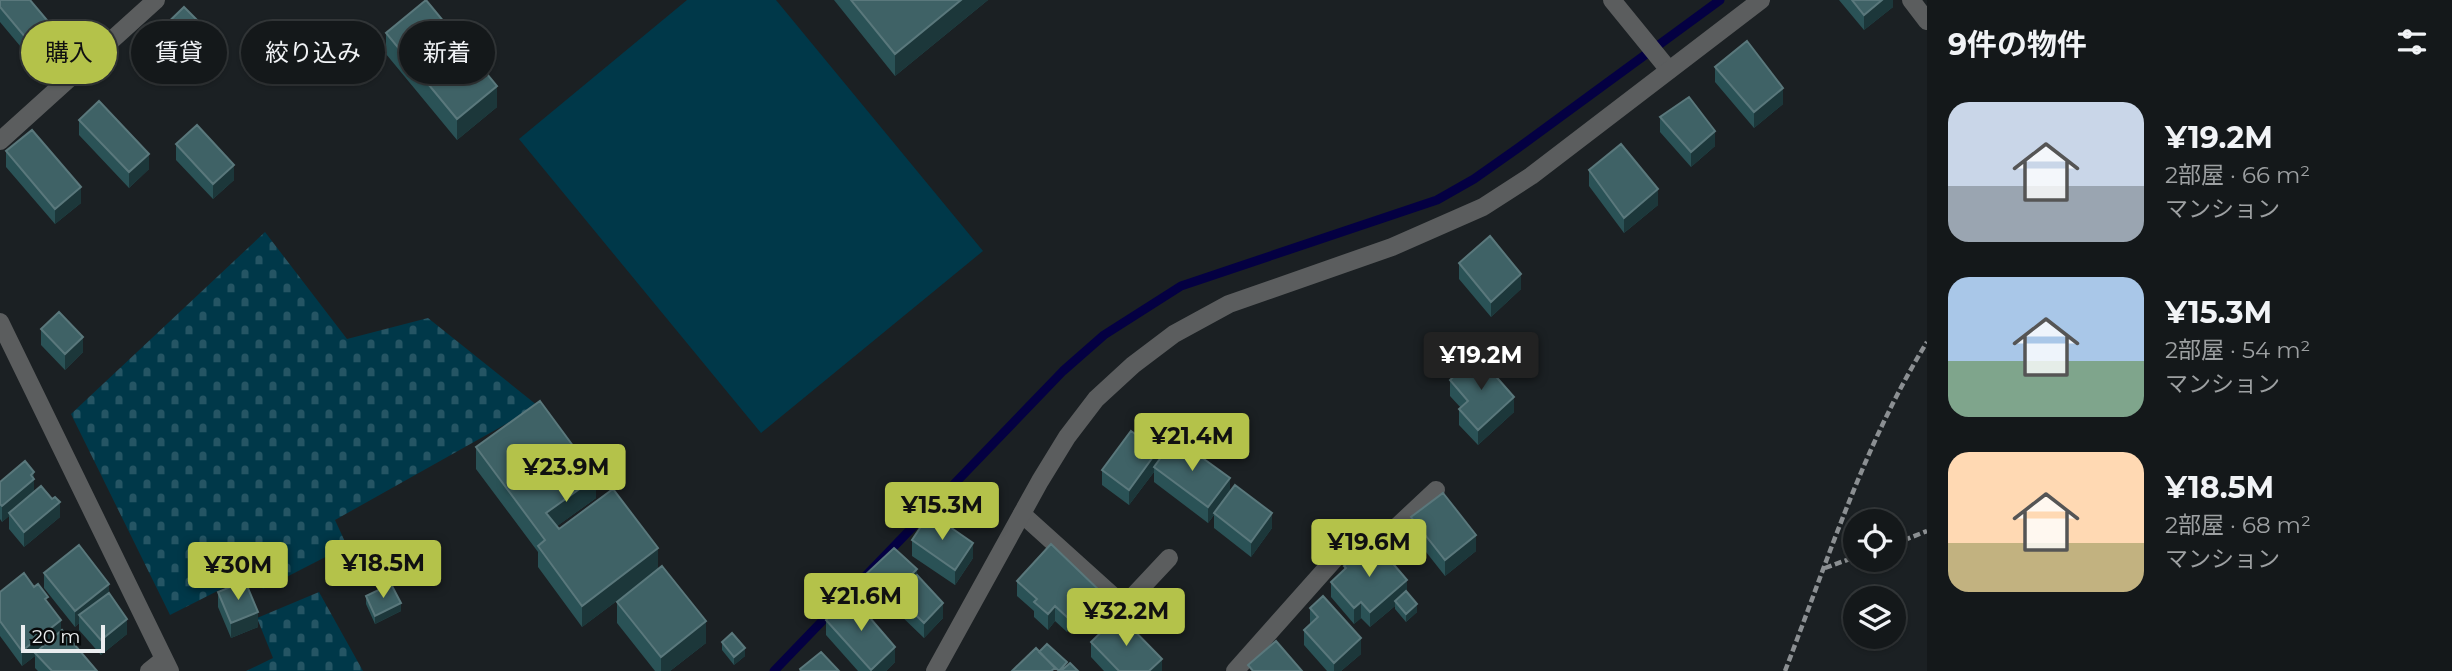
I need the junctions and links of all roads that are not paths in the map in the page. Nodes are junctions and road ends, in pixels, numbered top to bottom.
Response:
1 (156, 0) edge
2 (1612, 0) edge
3 (1761, 0) edge
4 (1911, 0) edge
5 (1927, 21) edge
6 (1664, 65) junction
7 (0, 141) edge
8 (0, 322) edge
9 (1436, 490) dead end
10 (1022, 514) junction
11 (1169, 558) dead end
12 (167, 665) edge
13 (149, 671) edge
14 (935, 671) edge
15 (1235, 671) edge

1 - 7 street
2 - 6 street
3 - 6 street
4 - 5 street
6 - 10 street
8 - 12 street
9 - 15 street
10 - 11 street
10 - 14 street
12 - 13 street

